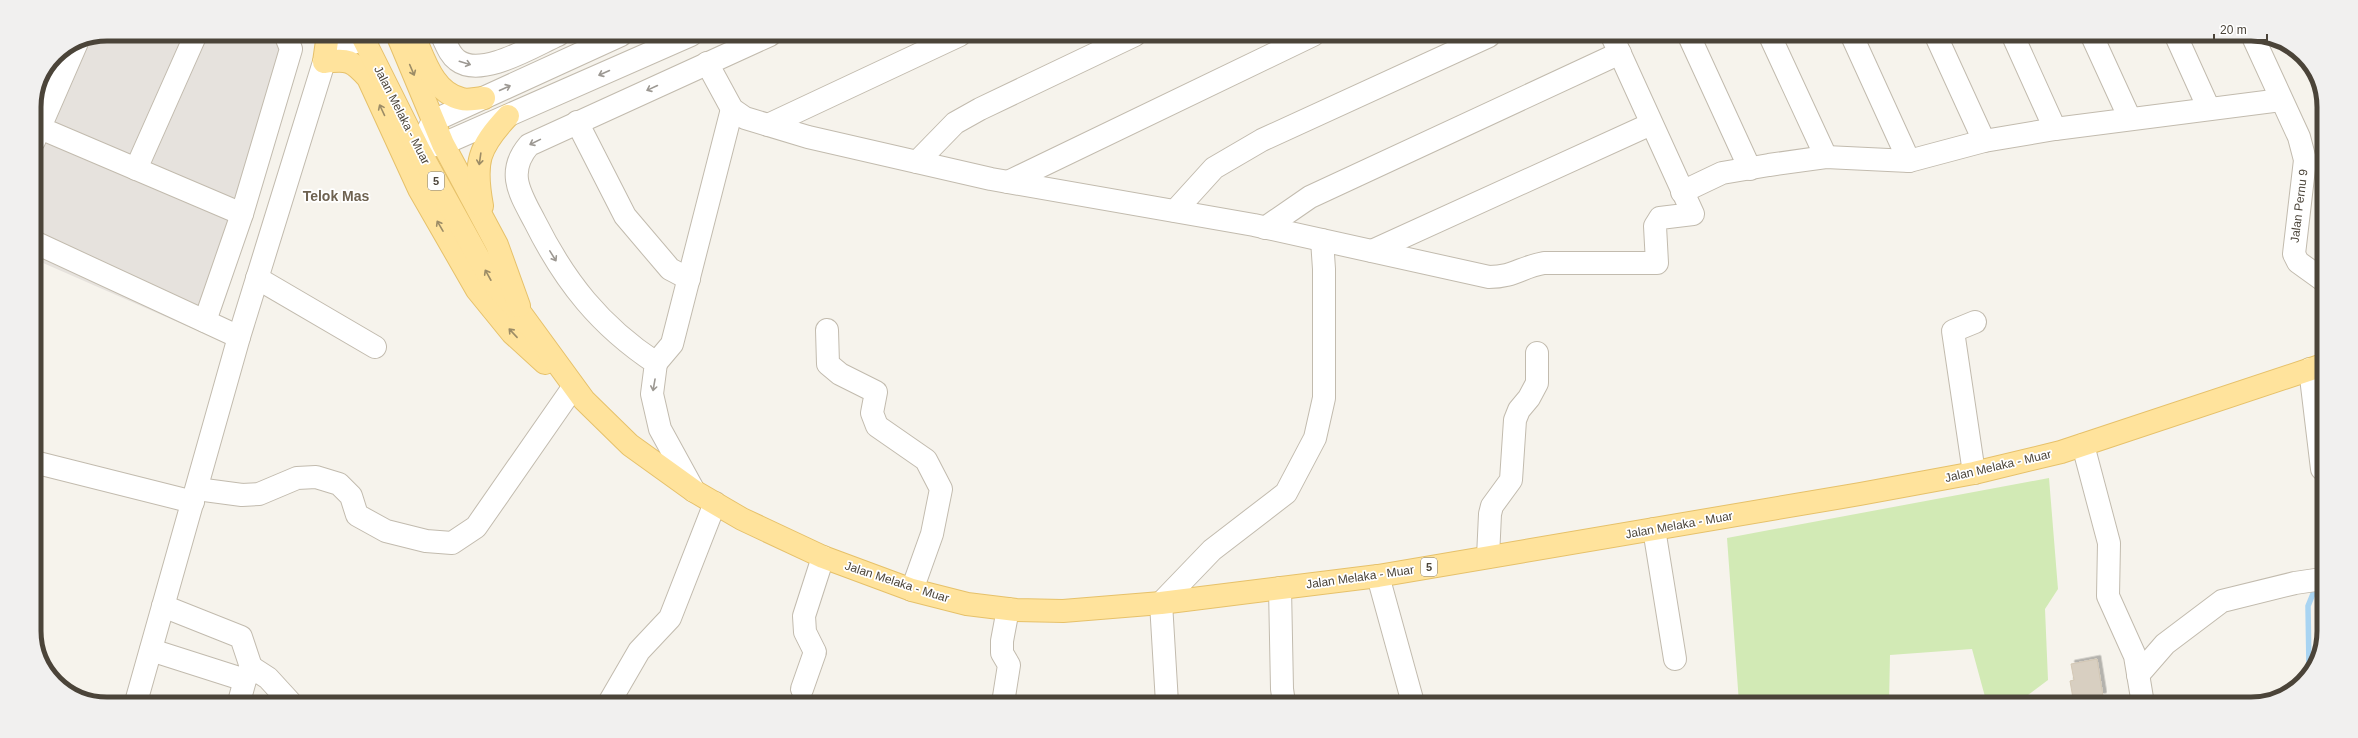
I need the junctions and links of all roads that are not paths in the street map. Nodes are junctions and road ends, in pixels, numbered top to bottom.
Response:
1 (193, 41) edge
2 (288, 41) edge
3 (327, 41) edge
4 (355, 41) edge
5 (367, 41) edge
6 (400, 41) edge
7 (416, 41) edge
8 (445, 41) edge
9 (543, 41) edge
10 (608, 41) edge
11 (676, 41) edge
12 (684, 41) edge
13 (756, 41) edge
14 (947, 41) edge
15 (1123, 41) edge
16 (1301, 41) edge
17 (1478, 41) edge
18 (1691, 41) edge
19 (1772, 41) edge
20 (1854, 41) edge
21 (1938, 41) edge
22 (2015, 41) edge
23 (2094, 41) edge
24 (2178, 41) edge
25 (2255, 41) edge
26 (1616, 45) edge
27 (74, 50) edge
28 (324, 62) junction
29 (697, 67) junction
30 (484, 98) junction
31 (2281, 100) junction
32 (732, 109) junction
33 (2209, 109) junction
34 (508, 116) junction
35 (2130, 119) junction
36 (433, 121) junction
37 (577, 122) junction
38 (1652, 124) junction
39 (768, 125) junction
40 (41, 126) edge
41 (2055, 129) junction
42 (41, 136) edge
43 (1984, 141) junction
44 (443, 144) junction
45 (418, 148) junction
46 (1826, 157) junction
47 (1909, 160) junction
48 (917, 162) junction
49 (136, 169) junction
50 (1750, 169) junction
51 (1008, 182) junction
52 (1682, 192) junction
53 (1175, 211) junction
54 (242, 214) junction
55 (486, 223) junction
56 (1264, 228) junction
57 (1322, 240) junction
58 (41, 245) edge
59 (1372, 251) junction
60 (2317, 276) edge
61 (257, 278) junction
62 (689, 279) junction
63 (522, 315) junction
64 (205, 321) junction
65 (1975, 322) dead end
66 (827, 330) dead end
67 (239, 337) junction
68 (375, 347) dead end
69 (1537, 352) dead end
70 (656, 364) junction
71 (2317, 367) edge
72 (578, 394) junction
73 (2083, 445) junction
74 (41, 463) edge
75 (1974, 473) junction
76 (694, 491) junction
77 (195, 496) junction
78 (715, 503) junction
79 (1654, 529) junction
80 (823, 557) junction
81 (1488, 557) junction
82 (1378, 576) junction
83 (2317, 580) edge
84 (1280, 588) junction
85 (912, 590) junction
86 (1161, 603) junction
87 (163, 606) junction
88 (1008, 609) junction
89 (151, 650) junction
90 (1675, 660) dead end
91 (248, 673) junction
92 (2138, 675) junction
93 (802, 689) dead end
94 (137, 697) edge
95 (241, 697) edge
96 (285, 697) edge
97 (612, 697) edge
98 (1004, 697) edge
99 (1167, 697) edge
100 (1283, 697) edge
101 (1411, 697) edge
102 (2142, 697) edge

1 - 49 street
2 - 54 street
3 - 28 main road
4 - 28 street
5 - 45 main road, Jalan Melaka - Muar / 5
6 -> 36 main road, Jalan Melaka - Muar / 5
7 - 30 main road
8 -> 9 street
30 -> 10 street
11 -> 34 street
12 - 29 street
13 - 29 street
14 - 39 street
15 - 48 street
16 - 51 street
17 - 53 street
18 - 50 street
19 - 46 street
20 - 47 street
21 - 43 street
22 - 41 street
23 - 35 street
24 - 33 street
25 - 31 street, Jalan Pernu 9
26 - 38 street
26 - 56 street
27 - 40 street
28 - 61 street
72 -> 28 main road
29 - 32 street
29 -> 37 street
30 - 36 street
31 - 33 street
31 - 60 street, Jalan Pernu 9
32 - 39 street
32 - 62 street
33 - 35 street
34 - 44 street
34 -> 55 main road
35 - 41 street
36 - 44 main road, Jalan Melaka - Muar / 5
36 - 45 street
37 - 62 street
37 -> 70 street
38 - 52 street
38 - 59 street
39 - 48 street
41 - 43 street
42 - 49 street
43 - 47 street
44 - 45 street
44 - 55 main road, Jalan Melaka - Muar / 5
63 -> 45 main road, Jalan Melaka - Muar / 5
46 - 47 street
46 - 50 street
48 - 51 street
49 - 54 street
50 - 52 street
51 - 53 street
52 - 59 street
53 - 56 street
54 - 64 street
55 - 63 main road, Jalan Melaka - Muar / 5
56 - 57 street
57 - 59 street
57 - 86 street
58 - 64 street
61 - 67 street
61 - 68 street
62 - 70 street
63 - 72 main road, Jalan Melaka - Muar / 5
64 - 67 street
65 - 75 street
66 - 85 street
67 - 77 street
69 - 81 street
70 -> 76 street
71 - 73 main road, Jalan Melaka - Muar / 5
72 - 76 main road, Jalan Melaka - Muar / 5
72 - 77 street
73 - 75 main road, Jalan Melaka - Muar / 5
73 - 92 street
74 - 77 street
75 - 79 main road, Jalan Melaka - Muar / 5
76 - 78 main road, Jalan Melaka - Muar / 5
77 - 87 street
78 - 80 main road, Jalan Melaka - Muar / 5
78 - 97 street
79 - 81 main road, Jalan Melaka - Muar / 5
79 - 90 street
80 - 85 main road, Jalan Melaka - Muar / 5
80 - 93 street
81 - 82 main road, Jalan Melaka - Muar / 5
82 - 84 main road, Jalan Melaka - Muar / 5
82 - 101 street
83 - 92 street
84 - 86 main road, Jalan Melaka - Muar / 5
84 - 100 street
85 - 88 main road, Jalan Melaka - Muar / 5
86 - 88 main road, Jalan Melaka - Muar / 5
86 - 99 street
87 - 89 street
87 - 91 street
88 - 98 street
89 - 91 street
89 - 94 street
91 - 95 street
91 - 96 street
92 - 102 street

